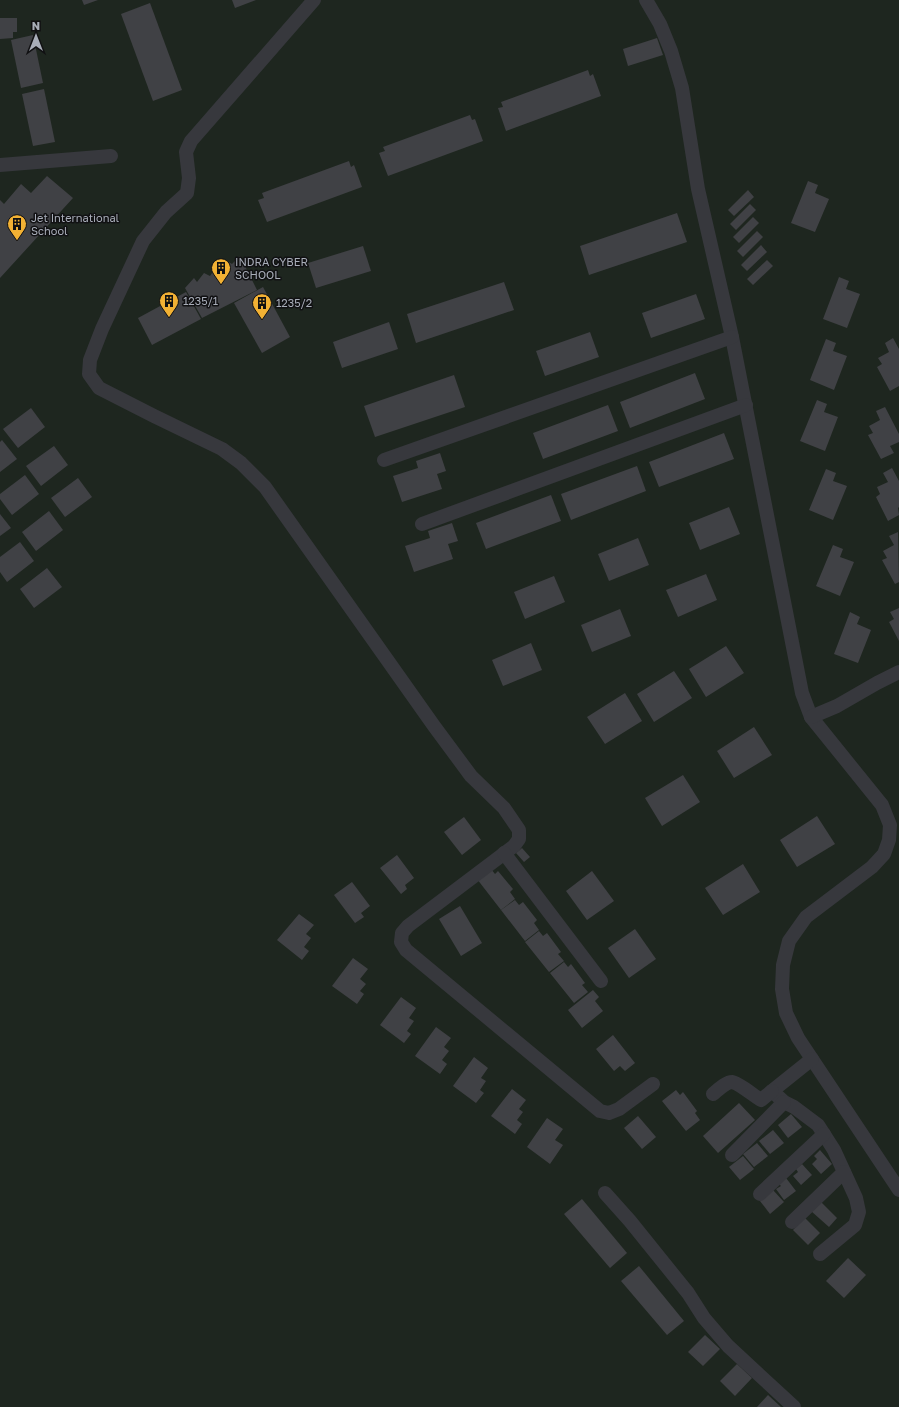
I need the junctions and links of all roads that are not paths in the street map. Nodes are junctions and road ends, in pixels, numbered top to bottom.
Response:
1 (314, 0) edge
2 (646, 0) edge
3 (111, 156) dead end
4 (0, 165) edge
5 (732, 337) junction
6 (746, 405) junction
7 (384, 460) dead end
8 (422, 524) dead end
9 (899, 672) edge
10 (811, 717) junction
11 (504, 853) junction
12 (601, 981) dead end
13 (812, 1059) junction
14 (653, 1084) dead end
15 (772, 1091) junction
16 (713, 1094) dead end
17 (784, 1102) junction
18 (824, 1134) junction
19 (732, 1155) dead end
20 (844, 1172) junction
21 (899, 1190) edge
22 (605, 1193) dead end
23 (760, 1194) dead end
24 (792, 1222) dead end
25 (820, 1254) dead end
26 (794, 1407) edge

1 - 11 street
2 - 5 street
3 - 4 street
5 - 6 street
5 - 7 street
6 - 8 street
6 - 10 street
9 - 10 street
10 - 13 street
11 - 12 street
11 - 14 street
13 - 15 street
13 - 21 street
15 - 16 street
15 - 17 street
17 - 18 street
17 - 19 street
18 - 20 street
18 - 23 street
20 - 24 street
20 - 25 street
22 - 26 street

